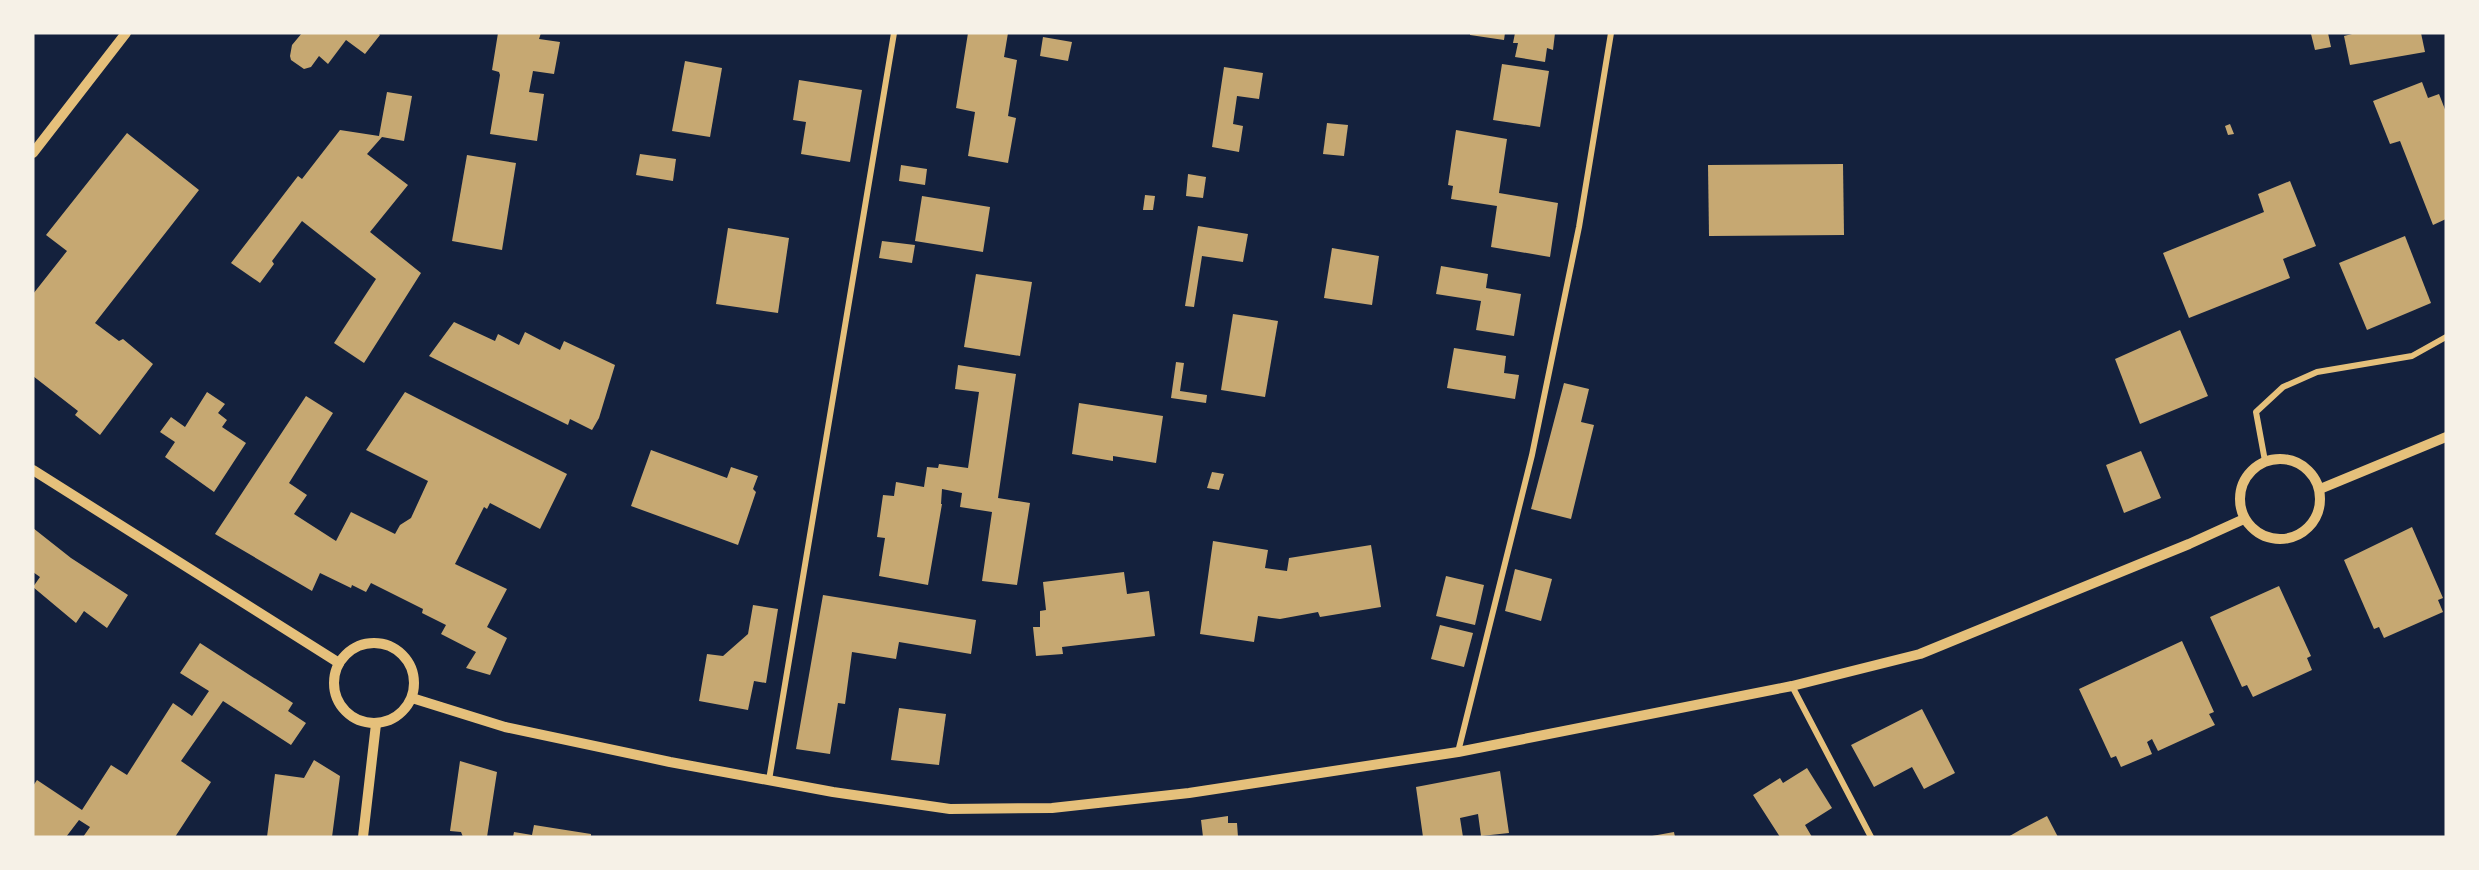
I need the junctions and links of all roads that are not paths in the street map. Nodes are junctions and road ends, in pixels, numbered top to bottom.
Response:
1 (126, 33) edge
2 (894, 33) edge
3 (1611, 33) edge
4 (33, 153) edge
5 (2446, 337) edge
6 (2446, 436) edge
7 (2265, 460) junction
8 (33, 470) edge
9 (2320, 489) junction
10 (2244, 519) junction
11 (339, 663) junction
12 (1792, 686) junction
13 (412, 698) junction
14 (376, 724) junction
15 (1458, 752) junction
16 (769, 780) junction
17 (363, 837) edge
18 (1871, 837) edge

1 - 4 street
2 - 16 street
3 - 15 street
5 - 7 street
6 - 9 street
7 - 9 street
7 - 10 street
8 - 11 street
9 - 10 street
10 - 12 street
11 - 13 street
11 - 14 street
12 - 15 street
12 - 18 street
13 - 14 street
13 - 16 street
14 - 17 street
15 - 16 street

